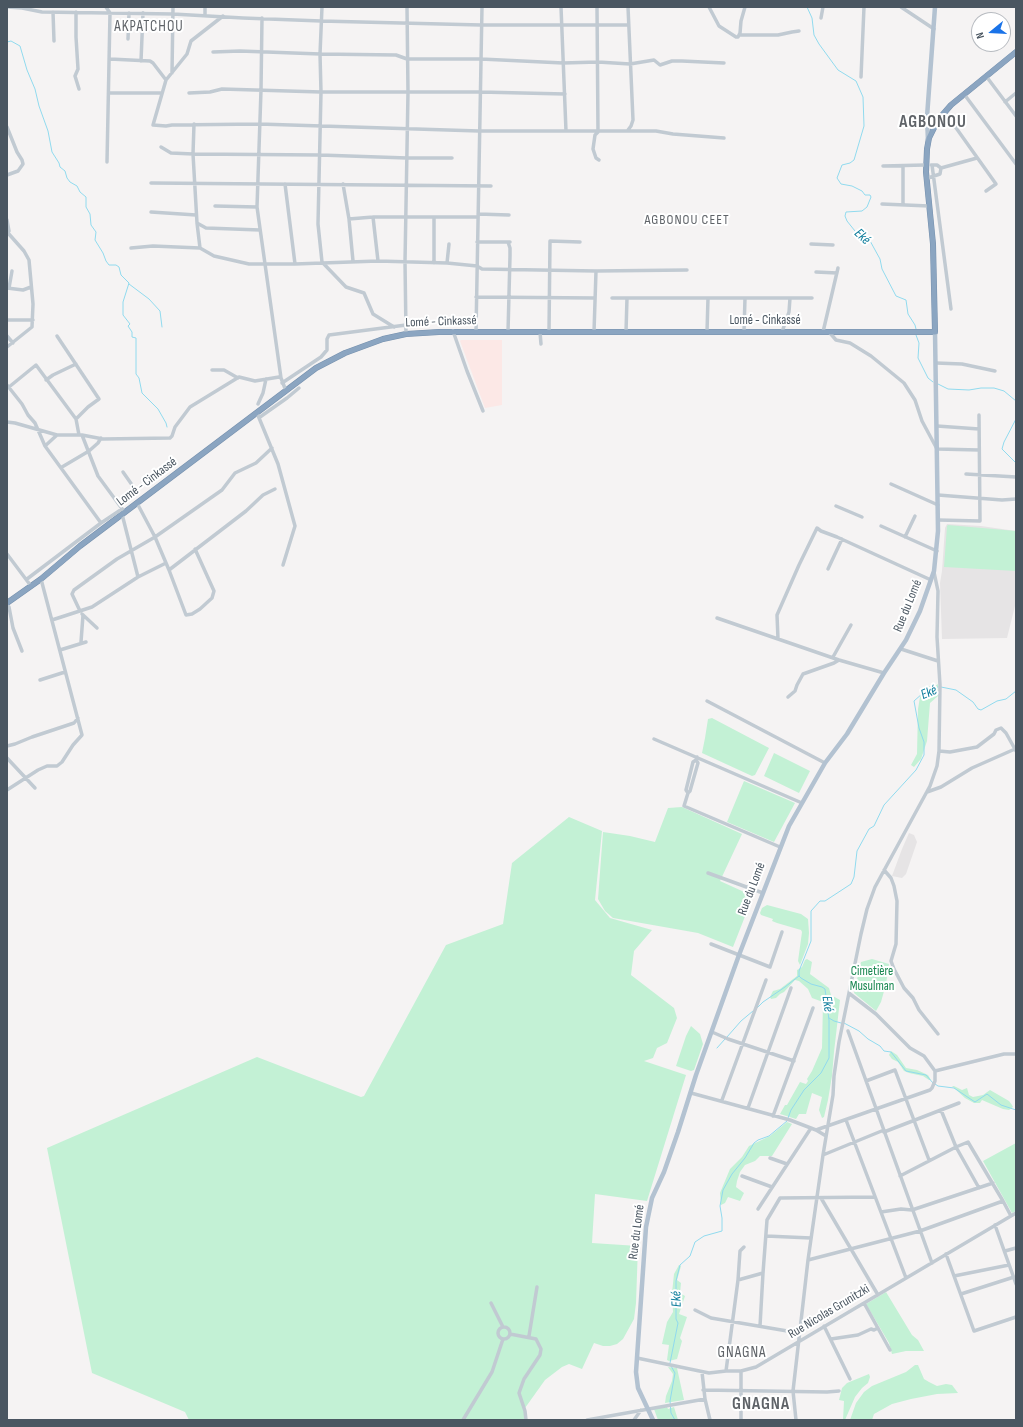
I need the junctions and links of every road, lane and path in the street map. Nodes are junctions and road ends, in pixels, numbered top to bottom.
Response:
1 (7, 7) edge
2 (106, 7) edge
3 (173, 7) edge
4 (205, 7) edge
5 (322, 7) edge
6 (407, 7) edge
7 (482, 7) edge
8 (561, 7) edge
9 (597, 7) edge
10 (628, 7) edge
11 (709, 7) edge
12 (745, 7) edge
13 (823, 7) edge
14 (864, 7) edge
15 (901, 7) edge
16 (935, 7) edge
17 (53, 12) junction
18 (76, 12) junction
19 (110, 13) junction
20 (129, 13) junction
21 (143, 13) junction
22 (173, 14) junction
23 (205, 15) junction
24 (223, 16) junction
25 (262, 18) junction
26 (822, 18) dead end
27 (321, 21) junction
28 (407, 22) junction
29 (562, 24) junction
30 (597, 24) junction
31 (481, 25) junction
32 (628, 25) junction
33 (934, 29) junction
34 (799, 31) dead end
35 (740, 35) dead end
36 (128, 39) dead end
37 (54, 41) dead end
38 (262, 51) junction
39 (213, 52) dead end
40 (1016, 52) edge
41 (320, 54) junction
42 (110, 59) junction
43 (407, 59) junction
44 (481, 59) junction
45 (141, 61) junction
46 (598, 62) junction
47 (563, 63) junction
48 (724, 63) dead end
49 (630, 64) junction
50 (172, 73) junction
51 (986, 76) junction
52 (861, 77) dead end
53 (166, 80) junction
54 (79, 89) dead end
55 (261, 90) junction
56 (321, 92) junction
57 (408, 92) junction
58 (480, 92) junction
59 (109, 93) junction
60 (161, 93) junction
61 (189, 93) dead end
62 (1016, 93) edge
63 (565, 94) junction
64 (964, 94) junction
65 (1005, 102) junction
66 (1016, 116) edge
67 (927, 117) junction
68 (941, 117) junction
69 (194, 124) junction
70 (259, 124) junction
71 (7, 127) edge
72 (320, 127) junction
73 (407, 128) junction
74 (628, 130) junction
75 (479, 131) junction
76 (566, 131) junction
77 (598, 132) junction
78 (724, 138) dead end
79 (928, 144) junction
80 (161, 148) dead end
81 (193, 154) junction
82 (259, 155) junction
83 (320, 155) junction
84 (407, 158) junction
85 (452, 158) dead end
86 (977, 158) junction
87 (599, 160) dead end
88 (107, 162) dead end
89 (1016, 164) edge
90 (928, 165) junction
91 (883, 166) dead end
92 (904, 166) junction
93 (941, 168) junction
94 (7, 175) edge
95 (931, 177) junction
96 (151, 182) dead end
97 (195, 183) junction
98 (257, 183) junction
99 (285, 184) junction
100 (318, 184) junction
101 (343, 184) junction
102 (927, 184) junction
103 (406, 186) junction
104 (478, 186) junction
105 (491, 186) dead end
106 (986, 191) dead end
107 (882, 204) dead end
108 (904, 204) junction
109 (215, 206) dead end
110 (930, 206) junction
111 (257, 207) junction
112 (151, 212) dead end
113 (509, 215) dead end
114 (196, 216) junction
115 (478, 216) junction
116 (373, 217) junction
117 (405, 217) junction
118 (434, 218) junction
119 (349, 219) junction
120 (7, 220) edge
121 (197, 223) junction
122 (260, 230) junction
123 (477, 242) junction
124 (580, 242) dead end
125 (449, 244) dead end
126 (811, 244) dead end
127 (833, 245) dead end
128 (131, 248) dead end
129 (200, 248) junction
130 (353, 261) junction
131 (378, 261) junction
132 (322, 262) junction
133 (405, 262) junction
134 (434, 263) junction
135 (447, 263) junction
136 (264, 264) junction
137 (296, 264) junction
138 (477, 266) junction
139 (510, 269) junction
140 (550, 269) junction
141 (687, 270) dead end
142 (12, 271) dead end
143 (596, 271) junction
144 (816, 272) dead end
145 (31, 287) junction
146 (8, 288) edge
147 (476, 297) junction
148 (509, 297) junction
149 (550, 297) junction
150 (595, 298) junction
151 (612, 298) dead end
152 (627, 298) junction
153 (708, 298) junction
154 (745, 298) junction
155 (790, 298) junction
156 (812, 298) dead end
157 (951, 309) dead end
158 (7, 320) edge
159 (33, 320) junction
160 (406, 325) junction
161 (394, 327) junction
162 (453, 331) junction
163 (476, 332) junction
164 (508, 332) junction
165 (540, 332) junction
166 (549, 332) junction
167 (594, 332) junction
168 (626, 332) junction
169 (707, 332) junction
170 (744, 332) junction
171 (782, 332) junction
172 (823, 332) junction
173 (830, 332) junction
174 (935, 332) junction
175 (406, 334) junction
176 (7, 336) edge
177 (57, 336) dead end
178 (13, 343) junction
179 (541, 344) dead end
180 (7, 347) edge
181 (936, 363) junction
182 (76, 364) junction
183 (212, 370) dead end
184 (994, 371) dead end
185 (238, 378) junction
186 (281, 378) junction
187 (266, 379) junction
188 (46, 380) junction
189 (282, 383) junction
190 (8, 386) edge
191 (299, 388) dead end
192 (286, 391) junction
193 (258, 404) dead end
194 (483, 412) dead end
195 (258, 415) junction
196 (979, 415) dead end
197 (76, 419) junction
198 (7, 422) edge
199 (937, 426) junction
200 (38, 429) junction
201 (979, 429) junction
202 (57, 435) junction
203 (81, 435) junction
204 (101, 438) junction
205 (46, 446) junction
206 (272, 448) junction
207 (937, 449) junction
208 (979, 450) junction
209 (89, 451) junction
210 (62, 467) junction
211 (123, 472) dead end
212 (966, 474) dead end
213 (980, 475) junction
214 (1016, 477) edge
215 (891, 484) dead end
216 (275, 489) dead end
217 (938, 495) junction
218 (980, 498) junction
219 (1016, 499) edge
220 (137, 503) junction
221 (938, 505) junction
222 (836, 506) dead end
223 (122, 510) junction
224 (915, 516) dead end
225 (862, 517) dead end
226 (938, 520) junction
227 (101, 523) junction
228 (881, 526) dead end
229 (905, 536) junction
230 (155, 537) junction
231 (842, 539) junction
232 (79, 540) junction
233 (80, 546) junction
234 (195, 549) junction
235 (132, 550) junction
236 (937, 551) junction
237 (7, 554) edge
238 (166, 563) junction
239 (283, 565) dead end
240 (828, 569) dead end
241 (169, 570) junction
242 (934, 571) junction
243 (138, 577) junction
244 (27, 579) junction
245 (41, 579) junction
246 (931, 580) junction
247 (31, 586) junction
248 (7, 604) edge
249 (79, 611) junction
250 (84, 615) junction
251 (717, 618) dead end
252 (52, 620) junction
253 (851, 625) dead end
254 (97, 628) dead end
255 (778, 639) junction
256 (81, 642) junction
257 (86, 642) dead end
258 (901, 649) junction
259 (60, 650) junction
260 (22, 652) dead end
261 (833, 657) junction
262 (839, 660) junction
263 (938, 661) junction
264 (65, 672) junction
265 (884, 673) junction
266 (40, 680) dead end
267 (788, 697) dead end
268 (707, 701) dead end
269 (78, 718) junction
270 (654, 739) dead end
271 (7, 746) edge
272 (1015, 750) edge
273 (939, 751) junction
274 (7, 758) edge
275 (696, 758) junction
276 (825, 763) junction
277 (26, 779) junction
278 (35, 788) dead end
279 (7, 790) edge
280 (927, 792) junction
281 (802, 803) junction
282 (780, 847) junction
283 (884, 870) junction
284 (708, 873) dead end
285 (763, 893) junction
286 (782, 932) dead end
287 (711, 944) dead end
288 (739, 955) junction
289 (766, 980) dead end
290 (791, 988) dead end
291 (850, 994) junction
292 (813, 1008) dead end
293 (848, 1031) dead end
294 (712, 1032) junction
295 (938, 1034) dead end
296 (742, 1044) junction
297 (768, 1052) junction
298 (1016, 1054) edge
299 (794, 1061) junction
300 (935, 1071) junction
301 (866, 1081) junction
302 (691, 1093) junction
303 (905, 1099) junction
304 (722, 1100) junction
305 (959, 1103) dead end
306 (748, 1108) junction
307 (876, 1109) junction
308 (941, 1110) junction
309 (774, 1116) junction
310 (846, 1120) junction
311 (913, 1120) junction
312 (827, 1126) junction
313 (811, 1128) junction
314 (816, 1130) junction
315 (884, 1131) junction
316 (826, 1136) junction
317 (854, 1143) junction
318 (956, 1146) junction
319 (823, 1155) junction
320 (770, 1158) dead end
321 (929, 1160) junction
322 (787, 1164) junction
323 (742, 1176) dead end
324 (900, 1176) junction
325 (993, 1183) junction
326 (772, 1187) junction
327 (979, 1188) junction
328 (875, 1197) junction
329 (819, 1198) junction
330 (1003, 1201) junction
331 (758, 1209) dead end
332 (912, 1210) junction
333 (881, 1212) junction
334 (1016, 1213) edge
335 (1011, 1216) junction
336 (995, 1225) junction
337 (920, 1231) junction
338 (766, 1236) junction
339 (811, 1238) junction
340 (891, 1239) junction
341 (744, 1247) dead end
342 (1016, 1248) edge
343 (852, 1249) junction
344 (1005, 1251) junction
345 (946, 1254) junction
346 (808, 1260) junction
347 (932, 1263) junction
348 (1009, 1265) junction
349 (763, 1273) junction
350 (954, 1276) junction
351 (906, 1278) junction
352 (1014, 1278) edge
353 (738, 1280) junction
354 (1016, 1284) edge
355 (537, 1287) dead end
356 (878, 1294) junction
357 (960, 1294) junction
358 (491, 1303) dead end
359 (864, 1303) junction
360 (695, 1310) dead end
361 (1016, 1317) edge
362 (732, 1322) junction
363 (760, 1326) junction
364 (824, 1326) junction
365 (503, 1327) junction
366 (878, 1328) junction
367 (799, 1333) junction
368 (510, 1334) junction
369 (529, 1336) junction
370 (503, 1339) junction
371 (832, 1339) junction
372 (798, 1342) junction
373 (890, 1350) dead end
374 (637, 1358) junction
375 (726, 1371) junction
376 (740, 1371) junction
377 (702, 1372) junction
378 (709, 1373) junction
379 (850, 1379) dead end
380 (703, 1383) junction
381 (703, 1390) junction
382 (740, 1390) junction
383 (793, 1391) junction
384 (839, 1391) dead end
385 (705, 1399) junction
386 (647, 1409) junction
387 (641, 1410) junction
388 (463, 1420) edge
389 (526, 1420) edge
390 (587, 1420) edge
391 (634, 1420) edge
392 (653, 1420) edge
393 (710, 1420) edge
394 (741, 1420) edge
395 (796, 1420) edge

1 - 17 street
2 - 19 street
3 - 22 street
4 - 23 street
5 - 27 street
6 - 28 street
7 - 31 street
8 - 29 street
9 - 30 street
10 - 32 street
11 - 12 street
13 - 26 street
14 - 52 street
15 - 33 street
16 - 33 main road
17 - 18 street
17 - 37 street
18 - 19 street
18 - 54 street
19 - 20 street
19 - 42 street
20 - 21 street
20 - 36 street
21 - 22 street
21 - 45 street
22 - 23 street
22 - 50 street
23 - 24 street
24 - 25 street
24 - 50 street
25 - 27 street
25 - 38 street
27 - 28 street
27 - 41 street
28 - 31 street
28 - 43 street
29 - 30 street
29 - 31 street
29 - 47 street
30 - 32 street
30 - 46 street
31 - 44 street
32 - 49 street
33 - 67 main road
34 - 35 street
38 - 39 street
38 - 41 street
38 - 55 street
40 - 51 highway
41 - 43 street
41 - 56 street
42 - 45 street
42 - 59 street
43 - 44 street
43 - 57 street
44 - 47 street
44 - 58 street
45 - 53 street
46 - 47 street
46 - 49 street
46 - 77 street
47 - 63 street
48 - 49 street
49 - 74 street
50 - 53 street
51 - 64 highway
51 - 65 street
53 - 60 street
55 - 56 street
55 - 61 street
55 - 70 street
56 - 57 street
56 - 72 street
57 - 58 street
57 - 73 street
58 - 63 street
58 - 75 street
59 - 60 street
59 - 88 street
60 - 69 street
62 - 65 street
63 - 76 street
64 - 68 highway
64 - 89 street
65 - 66 street
67 - 68 highway
67 - 79 main road
68 - 79 highway
68 - 86 street
68 - 90 highway
69 - 70 street
69 - 81 street
70 - 72 street
70 - 82 street
71 - 94 street
72 - 73 street
72 - 83 street
73 - 75 street
73 - 84 street
74 - 77 street
74 - 78 street
75 - 76 street
75 - 104 street
76 - 77 street
77 - 87 street
79 - 90 highway
80 - 81 street
81 - 82 street
81 - 97 street
82 - 83 street
82 - 98 street
83 - 84 street
83 - 100 street
84 - 85 street
84 - 103 street
86 - 93 street
86 - 106 street
90 - 92 street
90 - 93 street
90 - 95 highway
90 - 102 highway
91 - 92 street
92 - 108 street
93 - 95 street
95 - 102 highway
95 - 157 street
96 - 97 street
97 - 98 street
97 - 114 street
98 - 99 street
98 - 111 street
99 - 100 street
99 - 137 street
100 - 101 street
100 - 132 street
101 - 103 street
101 - 119 street
102 - 110 highway
103 - 104 street
103 - 117 street
104 - 105 street
104 - 115 street
107 - 108 street
108 - 110 street
109 - 111 street
110 - 174 highway
111 - 122 street
112 - 114 street
113 - 115 street
114 - 121 street
115 - 118 street
115 - 123 street
116 - 117 street
116 - 119 street
116 - 131 street
117 - 118 street
117 - 133 street
118 - 134 street
119 - 130 street
120 - 145 street
121 - 122 street
121 - 129 street
122 - 136 street
123 - 138 street
123 - 139 street
124 - 140 street
125 - 135 street
126 - 127 street
128 - 129 street
129 - 136 street
130 - 131 street
130 - 132 street
131 - 133 street
132 - 137 street
132 - 161 street
133 - 134 street
133 - 160 street
134 - 135 street
135 - 138 street
136 - 137 street
136 - 186 street
138 - 139 street
138 - 147 street
139 - 140 street
139 - 148 street
140 - 143 street
140 - 149 street
141 - 143 street
142 - 146 street
143 - 150 street
144 - 172 street
145 - 146 street
145 - 159 street
147 - 148 street
147 - 163 street
148 - 149 street
148 - 164 street
149 - 150 street
149 - 166 street
150 - 167 street
151 - 152 street
152 - 153 street
152 - 168 street
153 - 154 street
153 - 169 street
154 - 155 street
154 - 170 street
155 - 156 street
155 - 171 street
158 - 159 street
159 - 178 street
160 - 161 street
160 - 175 street
161 - 189 street
162 - 163 highway, Lomé - Cinkassé
162 - 175 highway, Lomé - Cinkassé
162 - 194 street
163 - 164 highway, Lomé - Cinkassé
164 - 165 highway, Lomé - Cinkassé
165 - 166 highway, Lomé - Cinkassé
165 - 179 street
166 - 167 highway, Lomé - Cinkassé
167 - 168 highway, Lomé - Cinkassé
168 - 169 highway, Lomé - Cinkassé
169 - 170 highway, Lomé - Cinkassé
170 - 171 highway, Lomé - Cinkassé
171 - 172 highway, Lomé - Cinkassé
172 - 173 highway, Lomé - Cinkassé
173 - 174 highway, Lomé - Cinkassé
173 - 207 street
174 - 181 main road, Rue du Lomé
175 - 192 highway, Lomé - Cinkassé
176 - 178 street
177 - 182 street
178 - 180 street
181 - 184 street
181 - 199 main road, Rue du Lomé
182 - 188 street
182 - 197 street
183 - 185 street
185 - 187 street
185 - 204 street
186 - 187 street
186 - 189 street
187 - 193 street
188 - 190 street
188 - 197 street
189 - 192 street
190 - 200 street
191 - 195 street
192 - 195 highway, Lomé - Cinkassé
195 - 206 street
195 - 220 highway, Lomé - Cinkassé
196 - 201 street
197 - 203 street
198 - 200 street
199 - 201 street
199 - 207 main road, Rue du Lomé
200 - 202 street
200 - 205 street
201 - 208 street
202 - 203 street
202 - 205 street
203 - 204 street
203 - 209 street
204 - 209 street
205 - 210 street
206 - 230 street
206 - 239 street
207 - 208 street
207 - 217 main road, Rue du Lomé
208 - 213 street
209 - 210 street
209 - 223 street
210 - 227 street
211 - 223 street
212 - 213 street
213 - 214 street
213 - 218 street
215 - 221 street
216 - 234 street
217 - 218 street
217 - 221 main road, Rue du Lomé
218 - 219 street
218 - 226 street
220 - 223 highway, Lomé - Cinkassé
220 - 230 street
221 - 226 main road, Rue du Lomé
222 - 225 street
223 - 227 street
223 - 233 highway, Lomé - Cinkassé
223 - 235 street
224 - 229 street
226 - 236 main road, Rue du Lomé
227 - 232 street
228 - 229 street
229 - 236 street
230 - 235 street
230 - 238 street
231 - 240 street
231 - 246 street
231 - 255 street
232 - 233 street
232 - 244 street
233 - 245 highway, Lomé - Cinkassé
234 - 241 street
234 - 241 street
235 - 243 street
235 - 249 street
236 - 242 main road, Rue du Lomé
237 - 244 street
238 - 241 street
238 - 243 street
242 - 246 main road, Rue du Lomé
242 - 263 street
243 - 249 street
244 - 247 street
245 - 247 highway, Lomé - Cinkassé
245 - 252 street
246 - 258 main road, Rue du Lomé
247 - 248 highway, Lomé - Cinkassé
248 - 260 street
249 - 250 street
249 - 252 street
250 - 254 street
250 - 256 street
251 - 255 street
252 - 259 street
253 - 261 street
255 - 261 street
256 - 257 street
256 - 259 street
258 - 263 street
258 - 265 main road, Rue du Lomé
259 - 264 street
261 - 262 street
262 - 265 street
262 - 267 street
263 - 273 street
264 - 266 street
264 - 269 street
265 - 276 main road, Rue du Lomé
268 - 276 street
269 - 271 street
269 - 277 street
270 - 275 street
272 - 273 street
272 - 280 street
273 - 280 street
274 - 277 street
275 - 281 street
275 - 282 street
276 - 281 main road, Rue du Lomé
277 - 278 street
277 - 279 street
280 - 283 street
281 - 282 main road, Rue du Lomé
282 - 285 main road, Rue du Lomé
283 - 291 street
283 - 295 street
284 - 285 street
285 - 288 main road, Rue du Lomé
286 - 288 street
287 - 288 street
288 - 294 main road, Rue du Lomé
289 - 296 street
290 - 297 street
291 - 300 street
291 - 312 street
292 - 299 street
293 - 301 street
294 - 296 street
294 - 302 main road, Rue du Lomé
296 - 297 street
296 - 304 street
297 - 299 street
297 - 306 street
298 - 300 street
299 - 309 street
300 - 303 street
301 - 303 street
301 - 307 street
302 - 304 street
302 - 374 main road, Rue du Lomé
303 - 307 street
303 - 311 street
304 - 306 street
305 - 308 street
306 - 309 street
307 - 310 street
307 - 315 street
308 - 311 street
308 - 318 street
309 - 313 street
310 - 312 street
310 - 317 street
311 - 315 street
311 - 321 street
312 - 314 street
312 - 316 street
313 - 314 street
313 - 322 street
314 - 316 street
315 - 317 street
315 - 324 street
316 - 319 street
317 - 319 street
317 - 328 street
318 - 321 street
318 - 325 street
318 - 327 street
319 - 329 street
320 - 322 street
321 - 324 street
322 - 326 street
323 - 326 street
324 - 332 street
325 - 327 street
325 - 330 street
326 - 331 street
327 - 332 street
328 - 329 street
328 - 333 street
329 - 338 street
329 - 339 street
329 - 343 street
330 - 335 street
330 - 337 street
332 - 333 street
332 - 337 street
333 - 340 street
334 - 335 street, Rue Nicolas Grunitzki
335 - 336 street, Rue Nicolas Grunitzki
336 - 344 street
336 - 345 street, Rue Nicolas Grunitzki
337 - 340 street
337 - 347 street
338 - 339 street
338 - 349 street
339 - 346 street
340 - 343 street
340 - 351 street
341 - 353 street
342 - 344 street
343 - 346 street
343 - 356 street
344 - 348 street
345 - 347 street, Rue Nicolas Grunitzki
345 - 350 street
346 - 367 street
347 - 351 street, Rue Nicolas Grunitzki
348 - 350 street
348 - 352 street
349 - 353 street
349 - 363 street
350 - 357 street
351 - 356 street, Rue Nicolas Grunitzki
352 - 354 street
352 - 357 street
353 - 362 street
355 - 369 street
356 - 359 street, Rue Nicolas Grunitzki
357 - 361 street
358 - 365 street
359 - 364 street, Rue Nicolas Grunitzki
359 - 366 street
360 - 362 street
362 - 363 street
362 - 375 street
363 - 367 street
364 - 371 street
364 - 372 street, Rue Nicolas Grunitzki
365 - 368 street
365 - 370 street
366 - 371 street
366 - 373 street
367 - 372 street
368 - 369 street
368 - 370 street
369 - 389 street
370 - 388 street
371 - 379 street
372 - 376 street, Rue Nicolas Grunitzki
372 - 383 street
374 - 377 street, Rue Nicolas Grunitzki
374 - 386 main road, Rue du Lomé
375 - 376 street, Rue Nicolas Grunitzki
375 - 378 street, Rue Nicolas Grunitzki
376 - 382 street
377 - 378 street, Rue Nicolas Grunitzki
377 - 380 street
378 - 380 street
380 - 381 street
381 - 382 street
381 - 385 street
382 - 383 street
382 - 394 street
383 - 384 street
383 - 395 street
385 - 386 street
385 - 393 street
386 - 387 street
386 - 392 main road, Rue du Lomé
387 - 390 street
387 - 391 street

